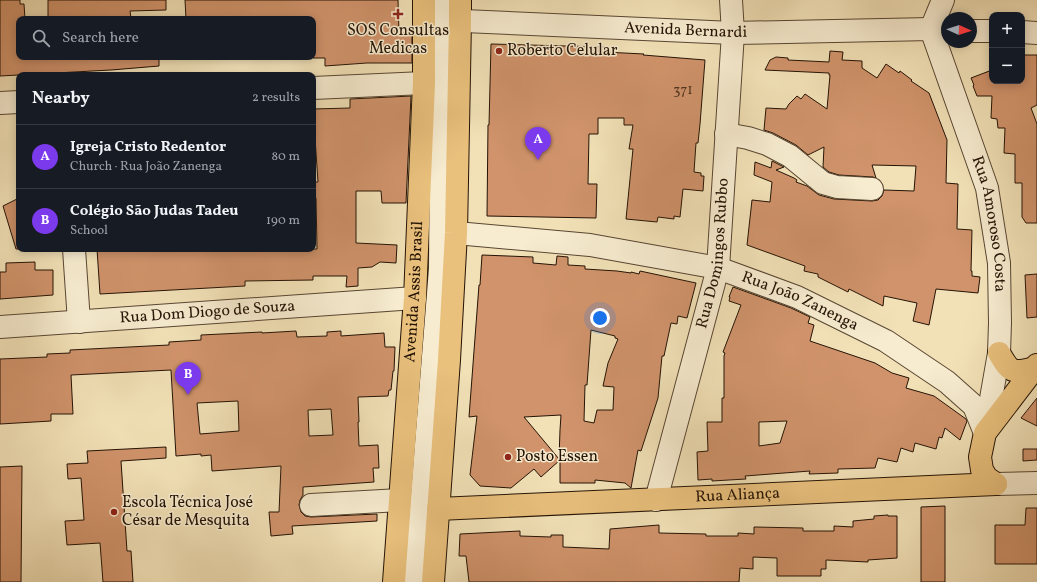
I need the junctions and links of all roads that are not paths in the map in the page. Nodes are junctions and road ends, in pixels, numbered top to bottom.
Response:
1 (731, 0) edge
2 (943, 0) edge
3 (442, 8) edge
4 (939, 30) edge
5 (977, 31) edge
6 (989, 31) edge
7 (1025, 32) edge
8 (732, 33) junction
9 (1037, 33) edge
10 (424, 83) junction
11 (316, 88) edge
12 (16, 102) edge
13 (0, 103) edge
14 (726, 134) junction
15 (872, 188) dead end
16 (456, 233) junction
17 (74, 252) edge
18 (718, 268) junction
19 (415, 298) junction
20 (79, 322) junction
21 (0, 327) edge
22 (999, 353) junction
23 (1036, 367) edge
24 (985, 433) junction
25 (980, 457) junction
26 (1037, 483) edge
27 (996, 484) junction
28 (953, 486) junction
29 (400, 500) junction
30 (656, 500) junction
31 (311, 505) dead end
32 (438, 509) junction
33 (394, 582) edge
34 (415, 582) edge
35 (433, 582) edge

1 - 8 street, Rua Domingos Rubbo
2 - 4 street
3 - 8 street, Avenida Bernardi
3 - 10 main road, Avenida Assis Brasil
3 - 16 main road
3 - 34 street
4 - 8 street, Avenida Bernardi
4 - 22 street, Rua Amoroso Costa
5 - 6 street
7 - 9 street
8 - 14 street, Rua Domingos Rubbo
10 - 11 street
10 - 19 main road, Avenida Assis Brasil
12 - 13 street
14 - 15 street
14 - 18 street, Rua Domingos Rubbo
16 - 18 street, Rua João Zanenga
16 - 32 main road
17 - 20 street
18 - 24 street, Rua João Zanenga
18 - 30 street, Rua Domingos Rubbo
19 - 20 street, Rua Dom Diogo de Souza
19 - 29 main road, Avenida Assis Brasil
20 - 21 street, Rua Dom Diogo de Souza
22 - 23 main road
22 - 24 street, Rua Amoroso Costa
23 - 24 main road
24 - 25 main road, Rua Amoroso Costa
25 - 27 main road, Rua Amoroso Costa
25 - 28 main road, Rua Amoroso Costa
26 - 27 street, Rua Aliança
27 - 28 main road, Rua Aliança
28 - 30 main road, Rua Aliança
29 - 31 street
29 - 33 main road, Avenida Assis Brasil
30 - 32 main road, Rua Aliança
32 - 35 main road

